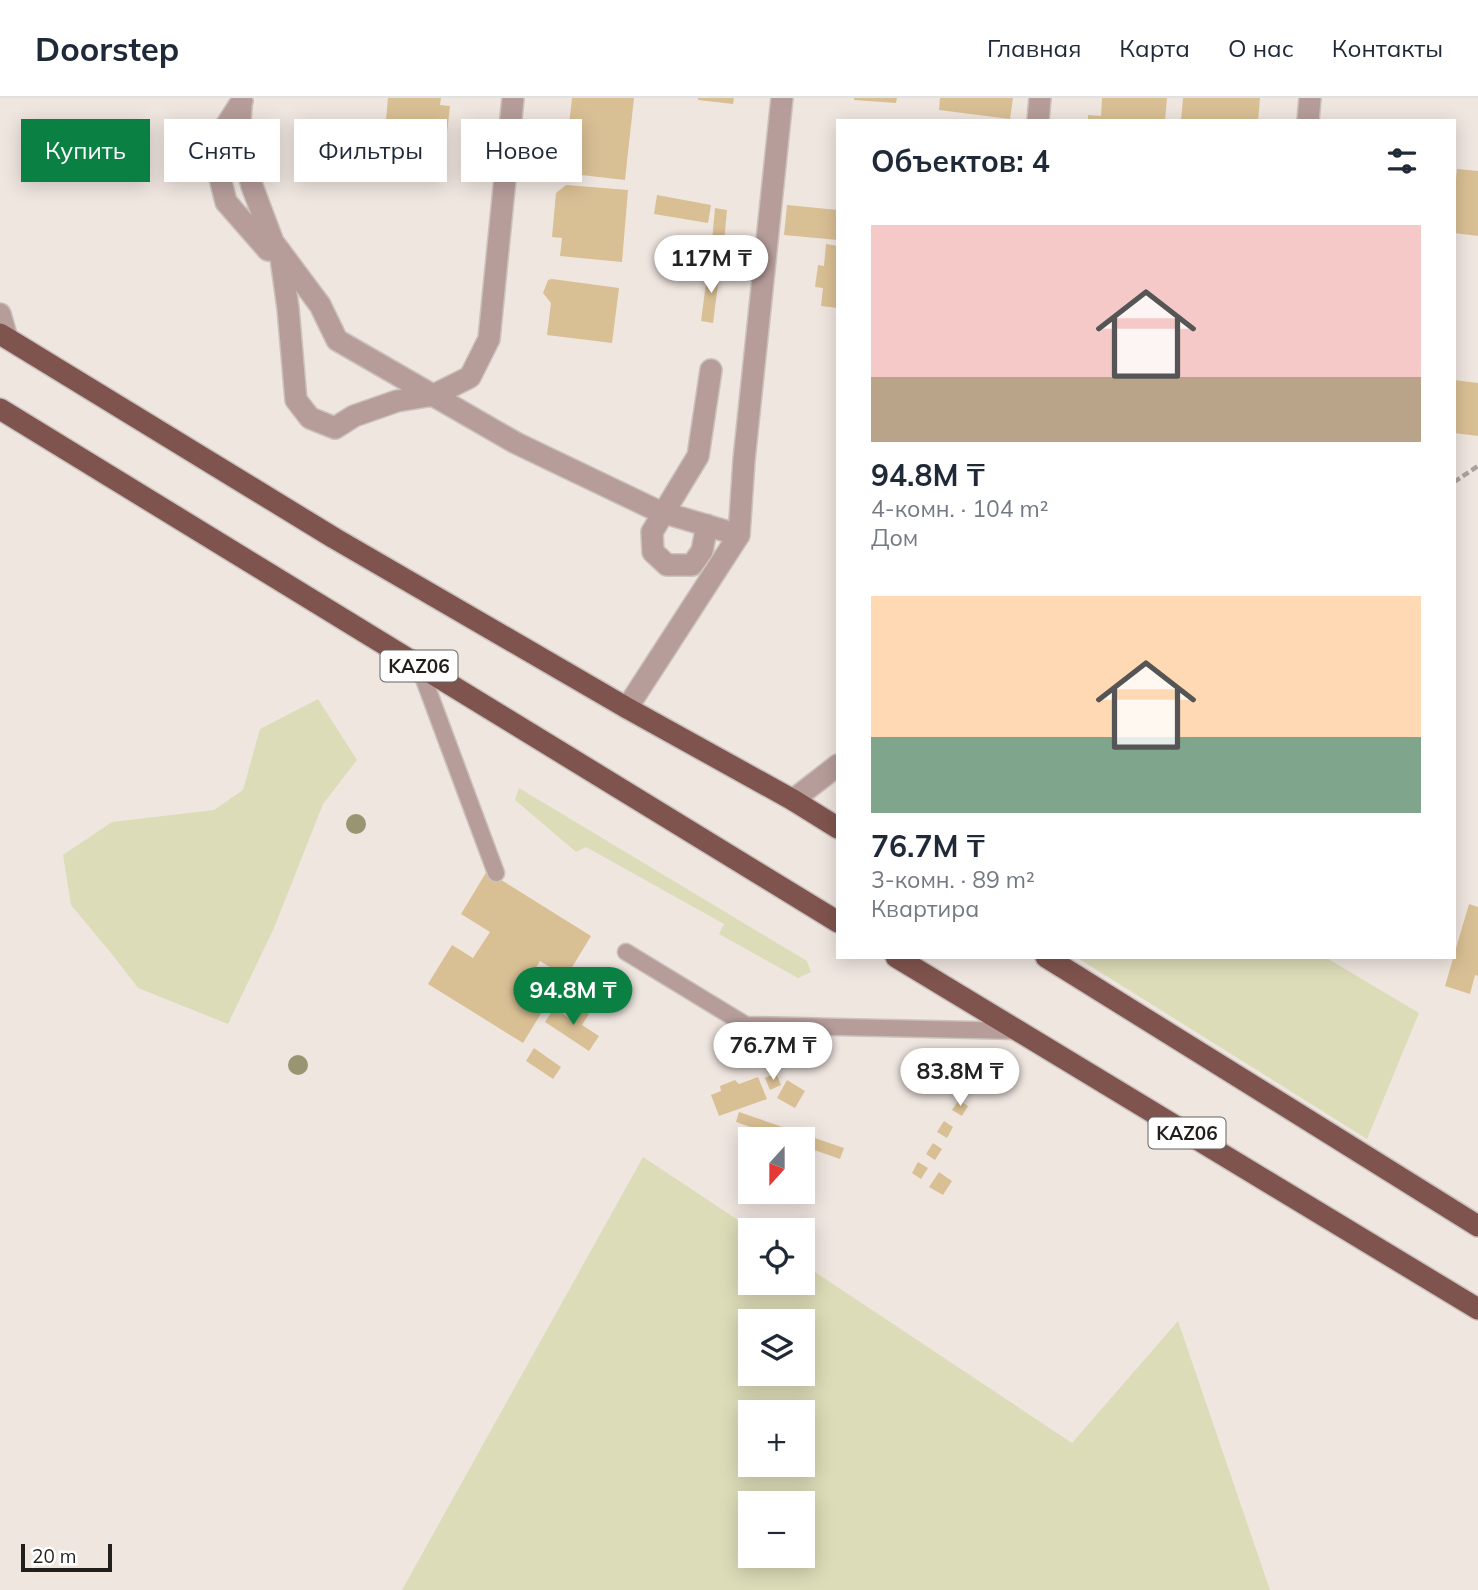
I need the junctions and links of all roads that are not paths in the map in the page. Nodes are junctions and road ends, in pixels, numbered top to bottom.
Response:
1 (513, 98) edge
2 (782, 98) edge
3 (1040, 98) edge
4 (1310, 98) edge
5 (242, 100) edge
6 (1038, 119) edge
7 (1308, 119) edge
8 (280, 251) junction
9 (0, 314) edge
10 (4, 336) edge
11 (710, 370) dead end
12 (434, 395) junction
13 (0, 410) edge
14 (665, 513) junction
15 (707, 525) junction
16 (739, 535) junction
17 (419, 666) junction
18 (626, 708) junction
19 (836, 767) edge
20 (793, 800) junction
21 (836, 827) edge
22 (496, 873) dead end
23 (836, 921) edge
24 (626, 952) dead end
25 (899, 959) edge
26 (1049, 959) edge
27 (1017, 1031) junction
28 (1478, 1226) edge
29 (1478, 1309) edge

1 - 12 street
2 - 16 street
3 - 6 street
4 - 7 street
5 - 8 street
5 - 8 street
8 - 12 street
8 - 12 street
9 - 10 street
10 - 18 highway
11 - 14 street
12 - 14 street
13 - 17 highway, KАZ06
14 - 15 street
14 - 15 street
15 - 16 street
16 - 18 street
17 - 22 lane
17 - 23 highway, KАZ06
18 - 20 highway
19 - 20 street
20 - 21 highway
24 - 27 lane
25 - 27 highway, KАZ06
26 - 28 highway
27 - 29 highway, KАZ06

